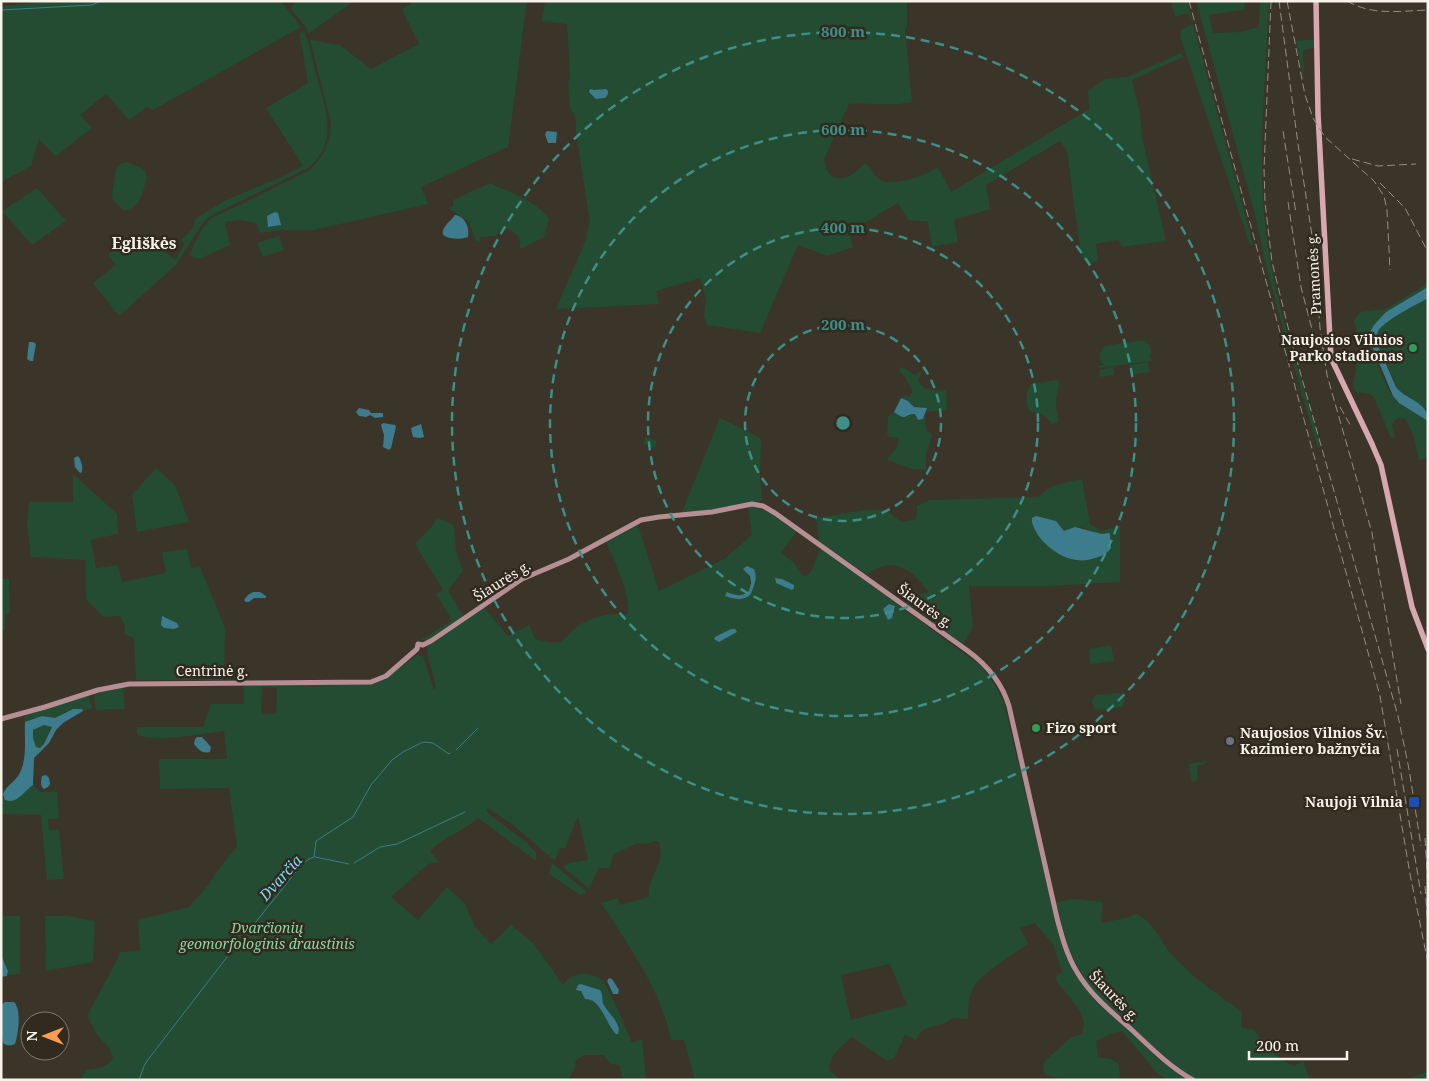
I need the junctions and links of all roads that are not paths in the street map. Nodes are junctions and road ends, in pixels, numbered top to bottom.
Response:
1 (1316, 1) edge
2 (420, 647) joint
3 (1428, 649) edge
4 (1, 719) edge
5 (1193, 1080) edge

1 - 3 main road, Pramonės g.
2 - 4 main road, Centrinė g.
2 - 5 main road, Šiaurės g.

